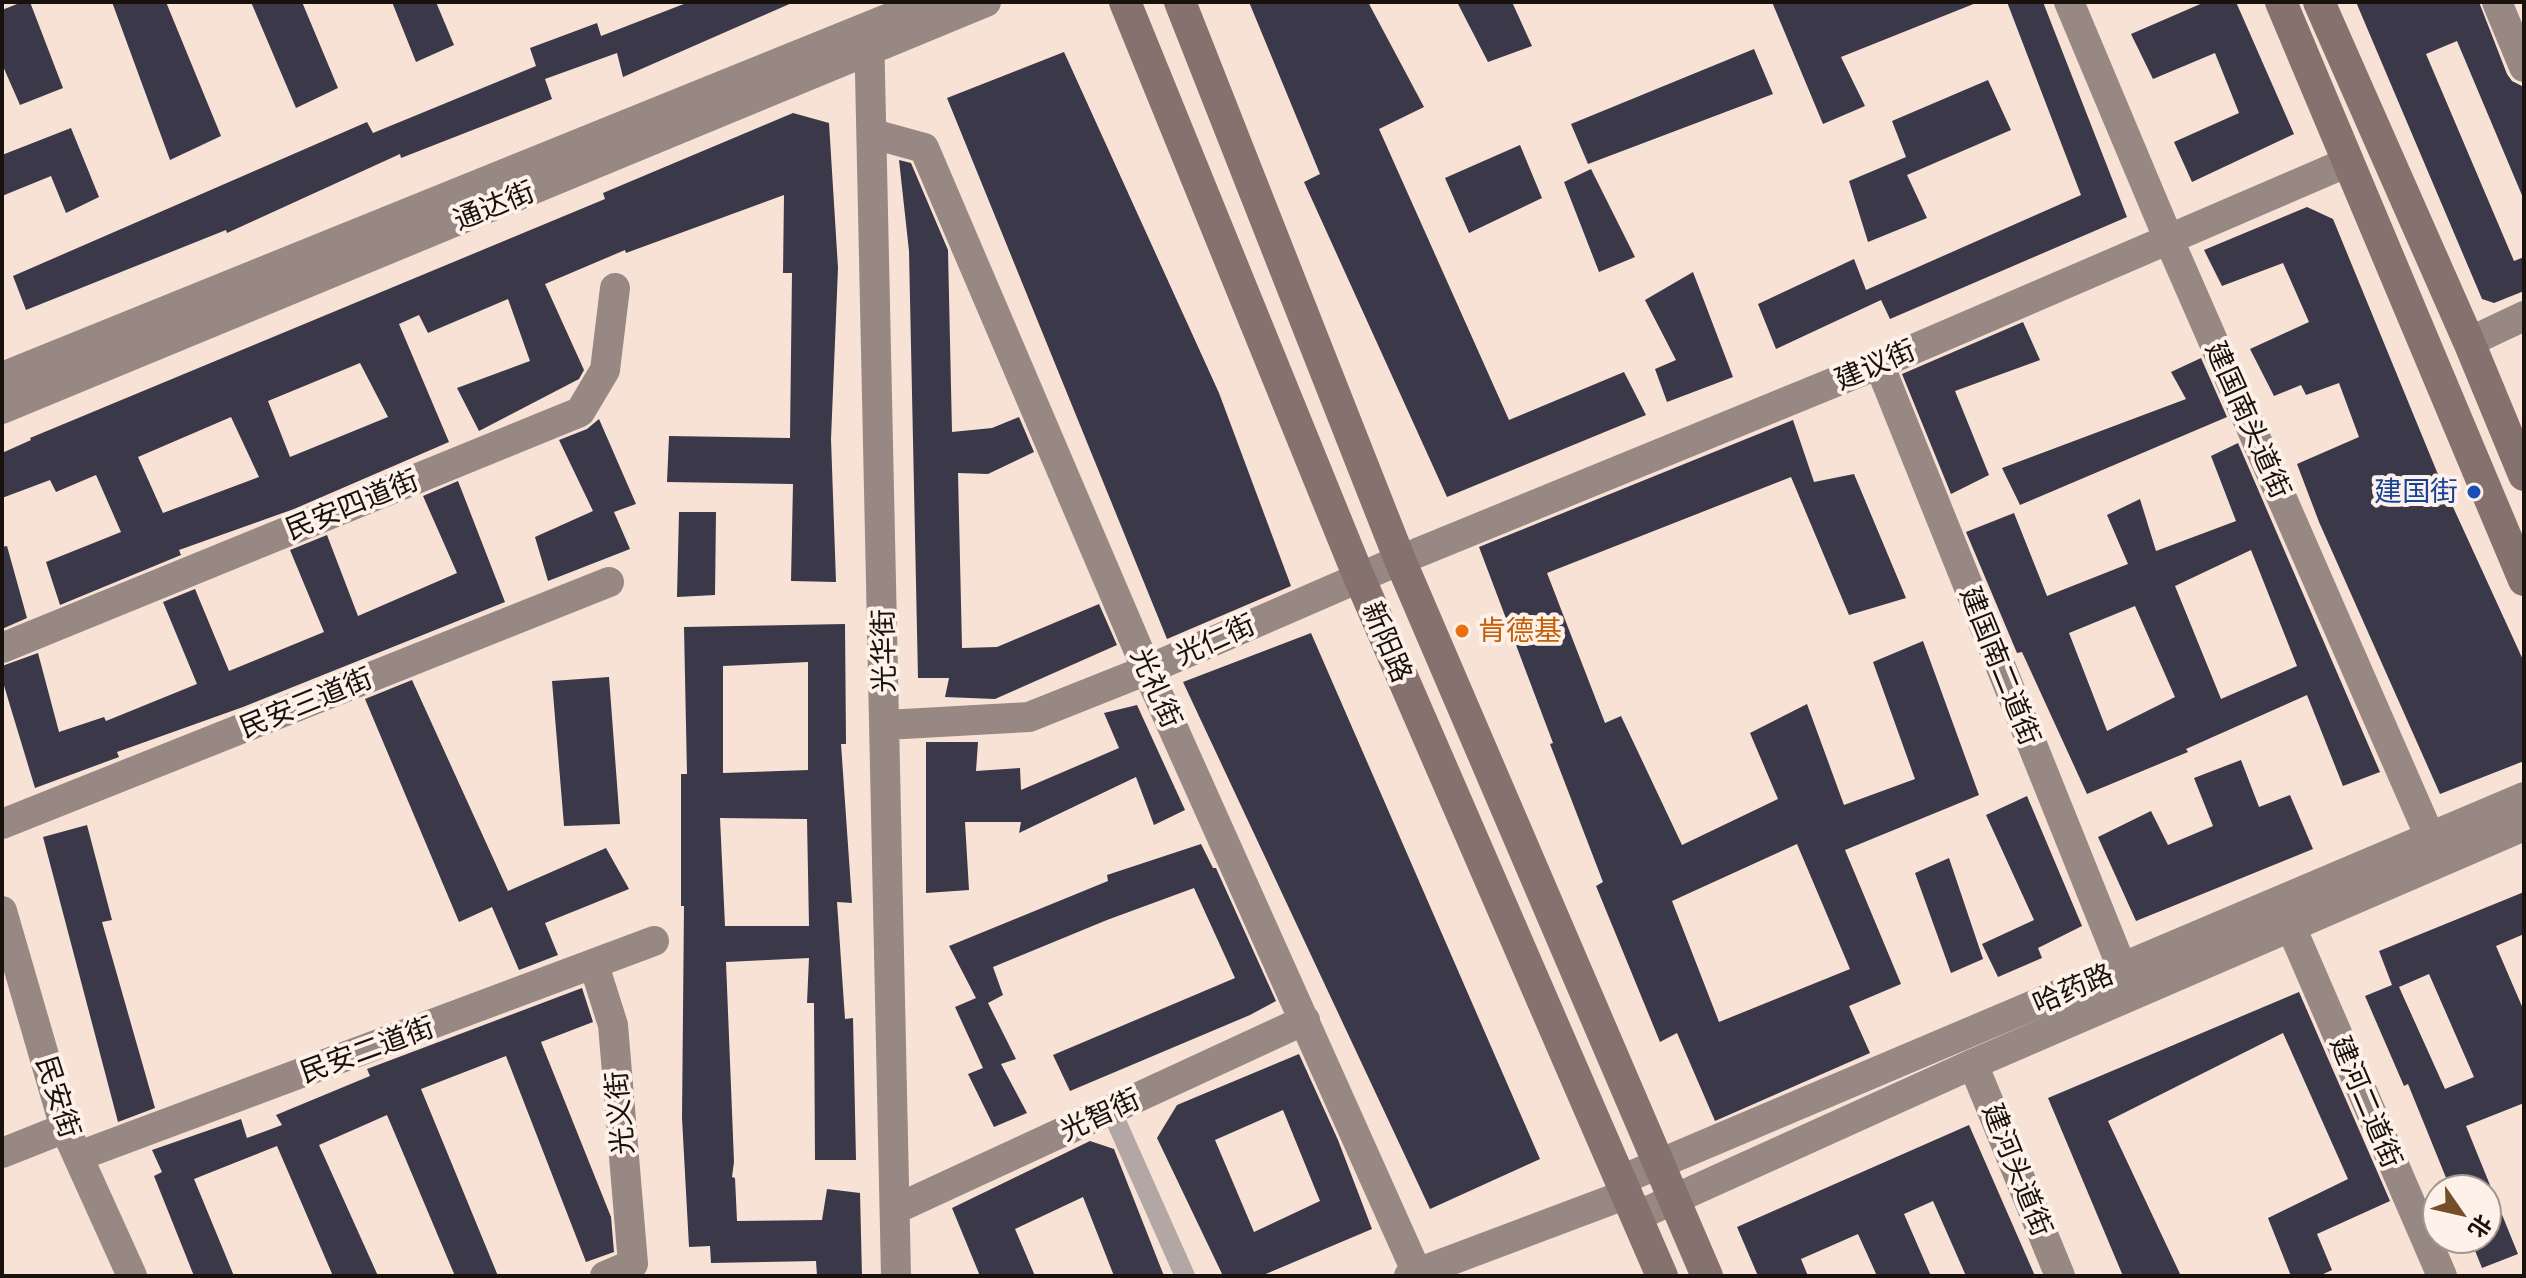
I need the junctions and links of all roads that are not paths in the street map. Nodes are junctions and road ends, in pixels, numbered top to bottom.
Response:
1 (929, 2) edge
2 (986, 2) edge
3 (1125, 2) edge
4 (1180, 2) edge
5 (2069, 2) edge
6 (2281, 2) edge
7 (2319, 2) edge
8 (2497, 2) edge
9 (870, 38) junction
10 (2524, 67) edge
11 (873, 134) junction
12 (2348, 162) junction
13 (2169, 240) junction
14 (615, 288) dead end
15 (2524, 316) edge
16 (2469, 342) junction
17 (1879, 364) junction
18 (2, 377) edge
19 (2, 409) edge
20 (2524, 475) edge
21 (1400, 560) junction
22 (1359, 577) junction
23 (2524, 580) edge
24 (609, 582) dead end
25 (2, 648) edge
26 (1147, 670) junction
27 (886, 725) junction
28 (2524, 797) edge
29 (2, 824) edge
30 (2524, 826) edge
31 (2430, 837) junction
32 (2, 911) edge
33 (2291, 927) junction
34 (654, 941) dead end
35 (594, 965) junction
36 (2122, 968) junction
37 (1305, 1020) junction
38 (1973, 1064) junction
39 (1111, 1110) junction
40 (65, 1128) junction
41 (2, 1153) edge
42 (79, 1156) junction
43 (1659, 1164) junction
44 (1628, 1196) junction
45 (1672, 1199) junction
46 (896, 1209) junction
47 (1413, 1274) edge
48 (132, 1276) edge
49 (605, 1276) edge
50 (896, 1276) edge
51 (1185, 1276) edge
52 (1662, 1276) edge
53 (1707, 1276) edge
54 (2060, 1276) edge
55 (2442, 1276) edge

1 - 9 street, 通达街
2 - 9 street, 通达街
3 - 22 main road, 新阳路
4 - 21 main road, 新阳路
5 - 13 street, 建国南头道街
6 - 12 main road
7 - 16 main road
8 - 10 street
9 - 11 street, 光华街
9 - 18 street, 通达街
9 - 19 street, 通达街
11 - 26 street, 光礼街
11 - 27 street, 光华街
12 - 13 street, 建议街
12 - 23 main road
13 - 17 street, 建议街
13 - 31 street, 建国南头道街
14 - 25 street, 民安四道街
15 - 16 street
16 - 20 main road
17 - 21 street, 建议街
17 - 36 street, 建国南二道街
21 - 22 street, 光仁街
21 - 43 main road, 新阳路
22 - 26 street, 光仁街
22 - 44 main road, 新阳路
24 - 29 street, 民安三道街
26 - 27 street, 光仁街
26 - 37 street, 光礼街
27 - 46 street, 光华街
28 - 31 street, 哈药路
30 - 33 street, 哈药路
31 - 36 street, 哈药路
32 - 40 street, 民安街
33 - 38 street, 哈药路
33 - 55 street, 建河二道街
34 - 35 street, 民安二道街
35 - 42 street, 民安二道街
35 - 49 street, 光义街
36 - 43 street, 哈药路
37 - 39 street, 光智街
37 - 47 street, 光礼街
38 - 45 street, 哈药路
38 - 54 street, 建河头道街
39 - 46 street, 光智街
39 - 51 street
40 - 41 street
40 - 42 street, 民安街
42 - 48 street, 民安街
43 - 44 street, 哈药路
43 - 45 main road, 新阳路
44 - 45 street, 哈药路
44 - 47 street, 哈药路
44 - 52 main road, 新阳路
45 - 53 main road, 新阳路
46 - 50 street, 光华街

